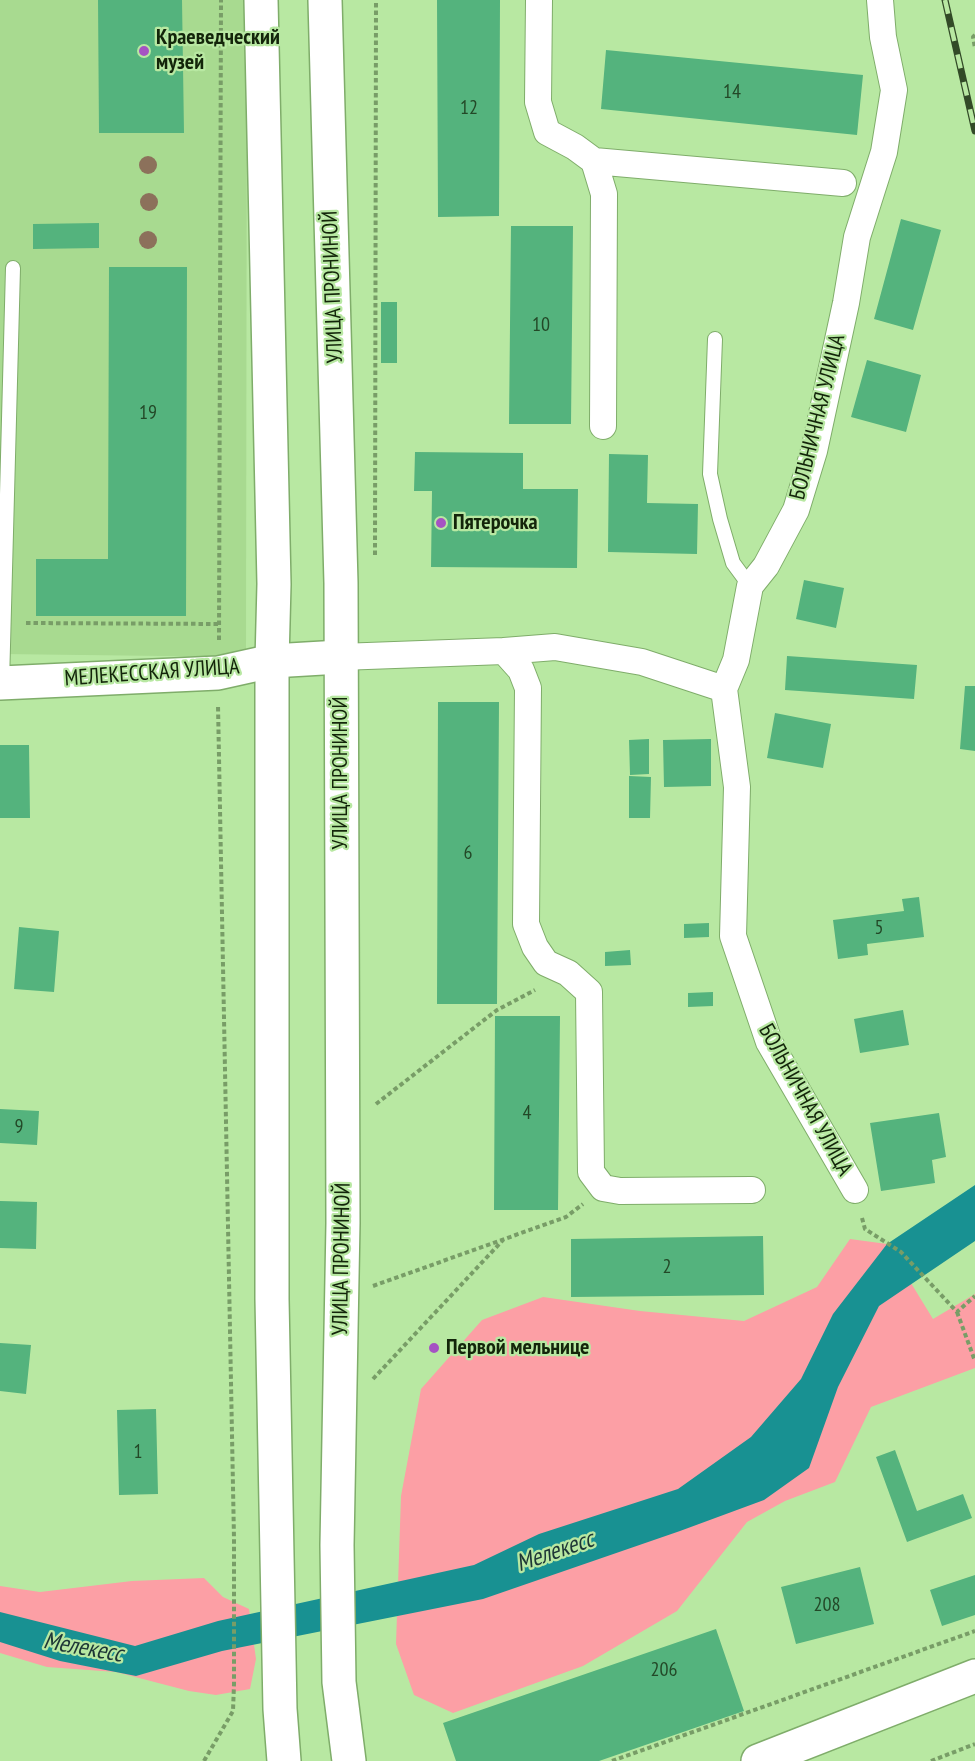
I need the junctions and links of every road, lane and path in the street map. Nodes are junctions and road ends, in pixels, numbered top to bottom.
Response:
1 (221, 0) edge
2 (261, 0) edge
3 (325, 0) edge
4 (539, 0) edge
5 (880, 0) edge
6 (975, 34) edge
7 (975, 48) edge
8 (594, 161) junction
9 (843, 183) dead end
10 (13, 268) dead end
11 (715, 339) dead end
12 (603, 426) dead end
13 (750, 586) junction
14 (4, 623) junction
15 (220, 624) junction
16 (504, 651) junction
17 (340, 657) junction
18 (272, 661) junction
19 (218, 673) junction
20 (1, 683) edge
21 (724, 689) junction
22 (568, 973) junction
23 (373, 1106) dead end
24 (603, 1188) junction
25 (752, 1190) dead end
26 (855, 1190) joint
27 (504, 1240) junction
28 (372, 1286) dead end
29 (975, 1296) edge
30 (957, 1312) junction
31 (975, 1361) edge
32 (372, 1381) dead end
33 (975, 1631) edge
34 (975, 1676) edge
35 (975, 1744) edge
36 (204, 1761) edge
37 (284, 1761) edge
38 (348, 1761) edge
39 (612, 1761) edge
40 (758, 1761) edge
41 (931, 1761) edge

1 - 15 path
2 - 18 main road
3 - 17 main road, УЛИЦА ПРОНИНОЙ
4 - 8 street
5 - 13 street, БОЛЬНИЧНАЯ УЛИЦА
6 - 7 path
8 - 9 street
8 - 12 street
10 - 14 lane
11 - 13 lane
13 - 21 street, БОЛЬНИЧНАЯ УЛИЦА
14 - 15 path
14 - 20 lane
15 - 19 path
16 - 17 street
16 - 21 street
16 - 22 street
17 - 18 main road, МЕЛЕКЕССКАЯ УЛИЦА
17 - 38 main road, УЛИЦА ПРОНИНОЙ
18 - 19 main road, МЕЛЕКЕССКАЯ УЛИЦА
18 - 37 main road
19 - 20 main road, МЕЛЕКЕССКАЯ УЛИЦА
19 - 36 path
21 - 26 street, БОЛЬНИЧНАЯ УЛИЦА
22 - 23 path
22 - 24 street
24 - 25 street
24 - 27 path
26 - 30 path
27 - 28 path
27 - 32 path
29 - 30 path
30 - 31 path
33 - 39 path
34 - 40 main road
35 - 41 path

